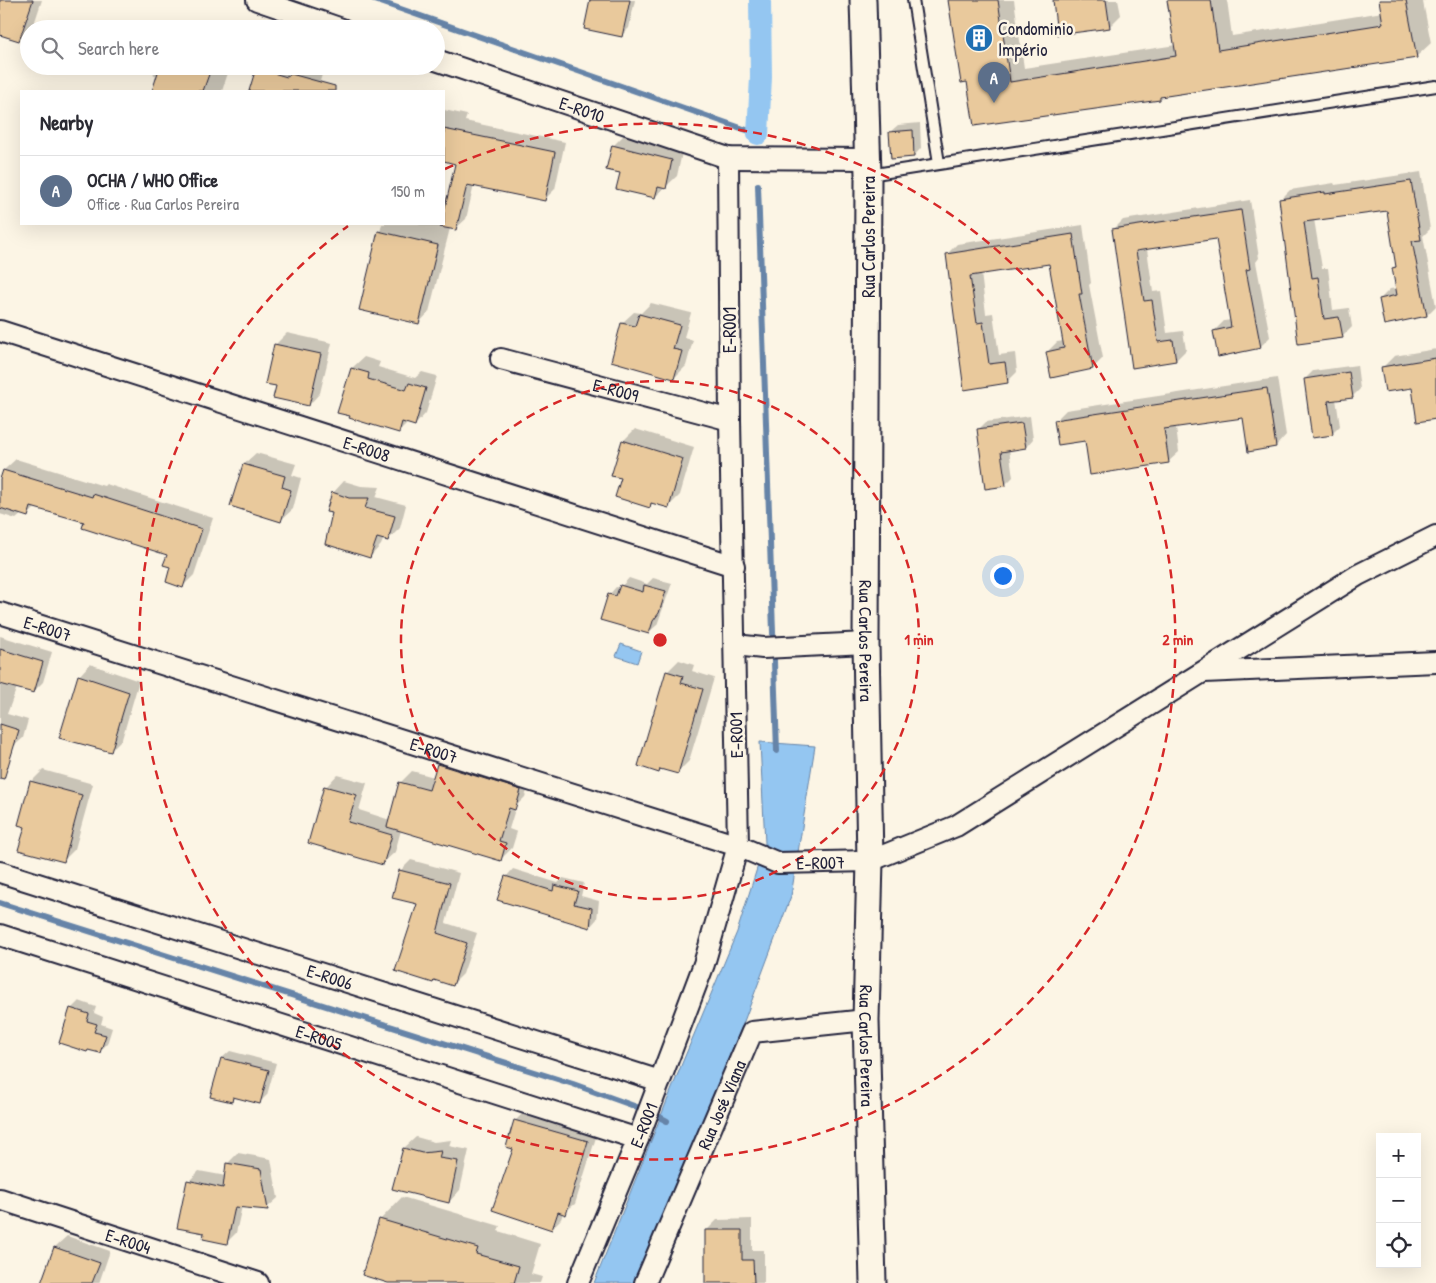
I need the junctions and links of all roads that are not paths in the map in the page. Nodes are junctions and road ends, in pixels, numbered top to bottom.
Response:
1 (257, 0) edge
2 (863, 0) edge
3 (913, 0) edge
4 (316, 20) edge
5 (445, 63) edge
6 (1436, 86) edge
7 (728, 158) junction
8 (939, 163) junction
9 (868, 167) junction
10 (0, 331) edge
11 (501, 360) dead end
12 (730, 420) junction
13 (1436, 536) edge
14 (734, 566) junction
15 (0, 613) edge
16 (866, 643) junction
17 (735, 645) junction
18 (1436, 662) edge
19 (1202, 672) junction
20 (738, 846) junction
21 (870, 861) junction
22 (0, 872) edge
23 (0, 935) edge
24 (866, 1020) junction
25 (660, 1081) junction
26 (638, 1139) junction
27 (0, 1199) edge
28 (258, 1283) edge
29 (578, 1283) edge
30 (645, 1283) edge
31 (873, 1283) edge

1 - 4 street
2 - 9 street, Rua Carlos Pereira
3 - 8 lane
5 - 7 street, E-R010
6 - 8 lane
7 - 9 street, E-R010
7 - 12 street, E-R001
8 - 9 lane
9 - 16 street, Rua Carlos Pereira
10 - 14 street, E-R008
11 - 12 street, E-R009
12 - 14 street, E-R001
13 - 19 street
14 - 17 street, E-R001
15 - 20 street, E-R007
16 - 17 street
16 - 21 street, Rua Carlos Pereira
17 - 20 street, E-R001
18 - 19 street
19 - 21 street
20 - 21 street, E-R007
20 - 25 street, E-R001
21 - 24 street, Rua Carlos Pereira
22 - 25 street, E-R006
23 - 26 street, E-R005
24 - 30 street, Rua José Viana
24 - 31 street, Rua Carlos Pereira
25 - 26 street, E-R001
26 - 29 street, E-R001
27 - 28 street, E-R004

